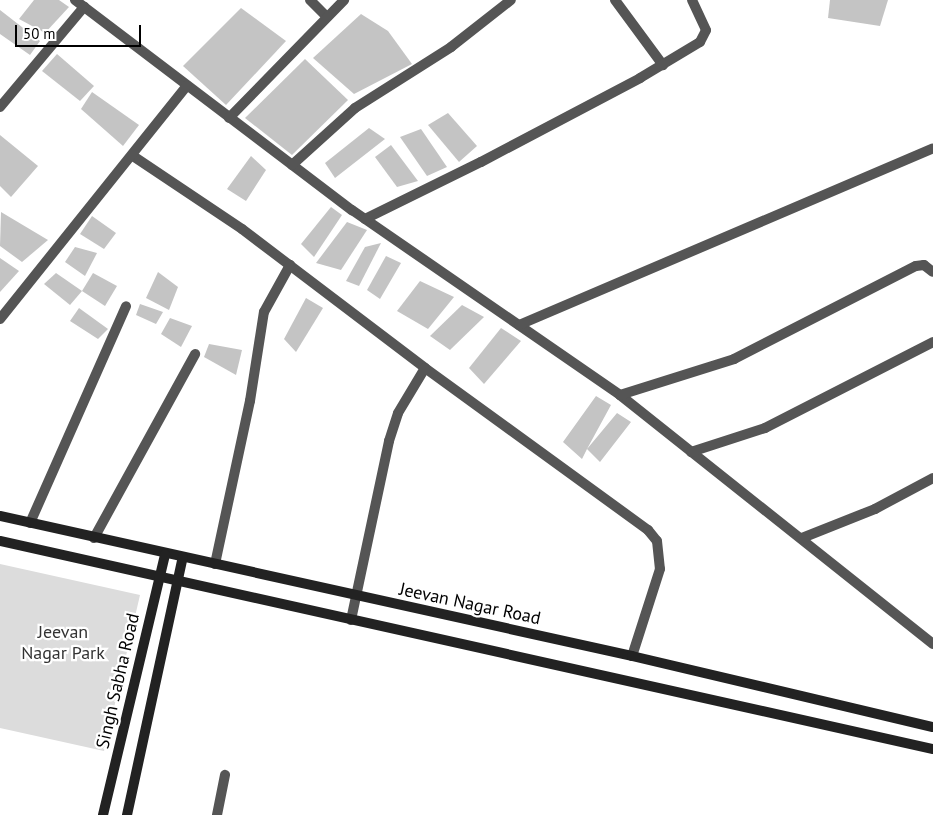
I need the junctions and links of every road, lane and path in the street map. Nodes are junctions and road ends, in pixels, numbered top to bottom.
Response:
1 (75, 0) edge
2 (310, 0) edge
3 (344, 0) edge
4 (511, 0) edge
5 (615, 0) edge
6 (692, 0) edge
7 (84, 7) junction
8 (328, 17) junction
9 (662, 65) junction
10 (187, 86) junction
11 (0, 107) edge
12 (229, 118) junction
13 (933, 148) edge
14 (133, 156) junction
15 (292, 165) junction
16 (365, 219) junction
17 (290, 265) junction
18 (933, 272) edge
19 (126, 306) dead end
20 (0, 319) edge
21 (519, 325) junction
22 (933, 342) edge
23 (194, 354) dead end
24 (425, 368) junction
25 (620, 395) junction
26 (692, 452) junction
27 (933, 478) edge
28 (0, 516) edge
29 (30, 523) junction
30 (94, 538) junction
31 (802, 538) junction
32 (0, 541) edge
33 (165, 554) junction
34 (183, 558) junction
35 (215, 564) junction
36 (159, 577) junction
37 (179, 581) junction
38 (356, 596) junction
39 (351, 620) junction
40 (931, 640) edge
41 (632, 656) junction
42 (933, 727) edge
43 (933, 749) edge
44 (225, 775) dead end
45 (103, 815) edge
46 (126, 815) edge
47 (217, 815) edge

1 - 7 street
2 - 8 street
3 - 8 street
4 - 15 street
5 - 9 street
6 - 9 street
7 - 10 street
7 - 11 street
8 - 12 street
9 - 16 street
10 - 12 street
10 - 14 street
12 - 15 street
13 - 21 street
14 - 17 street
14 - 20 street
15 - 16 street
16 - 21 street
17 - 24 street
17 - 35 street
18 - 25 street
19 - 29 street
21 - 25 street
22 - 26 street
23 - 30 street
24 - 38 street
24 - 41 street
25 - 26 street
26 - 31 street
27 - 31 street
28 - 29 street, Jeevan Nagar Road
29 - 30 street, Jeevan Nagar Road
30 - 33 street, Jeevan Nagar Road
31 - 40 street
32 - 36 street
33 - 34 street, Jeevan Nagar Road
33 - 36 street, Singh Sabha Road
34 - 35 street, Jeevan Nagar Road
34 - 37 street
35 - 38 street, Jeevan Nagar Road
36 - 37 street
36 - 45 street, Singh Sabha Road
37 - 39 street
37 - 46 street
38 - 39 street
38 - 41 street, Jeevan Nagar Road
39 - 43 street
41 - 42 street, Jeevan Nagar Road
44 - 47 street

